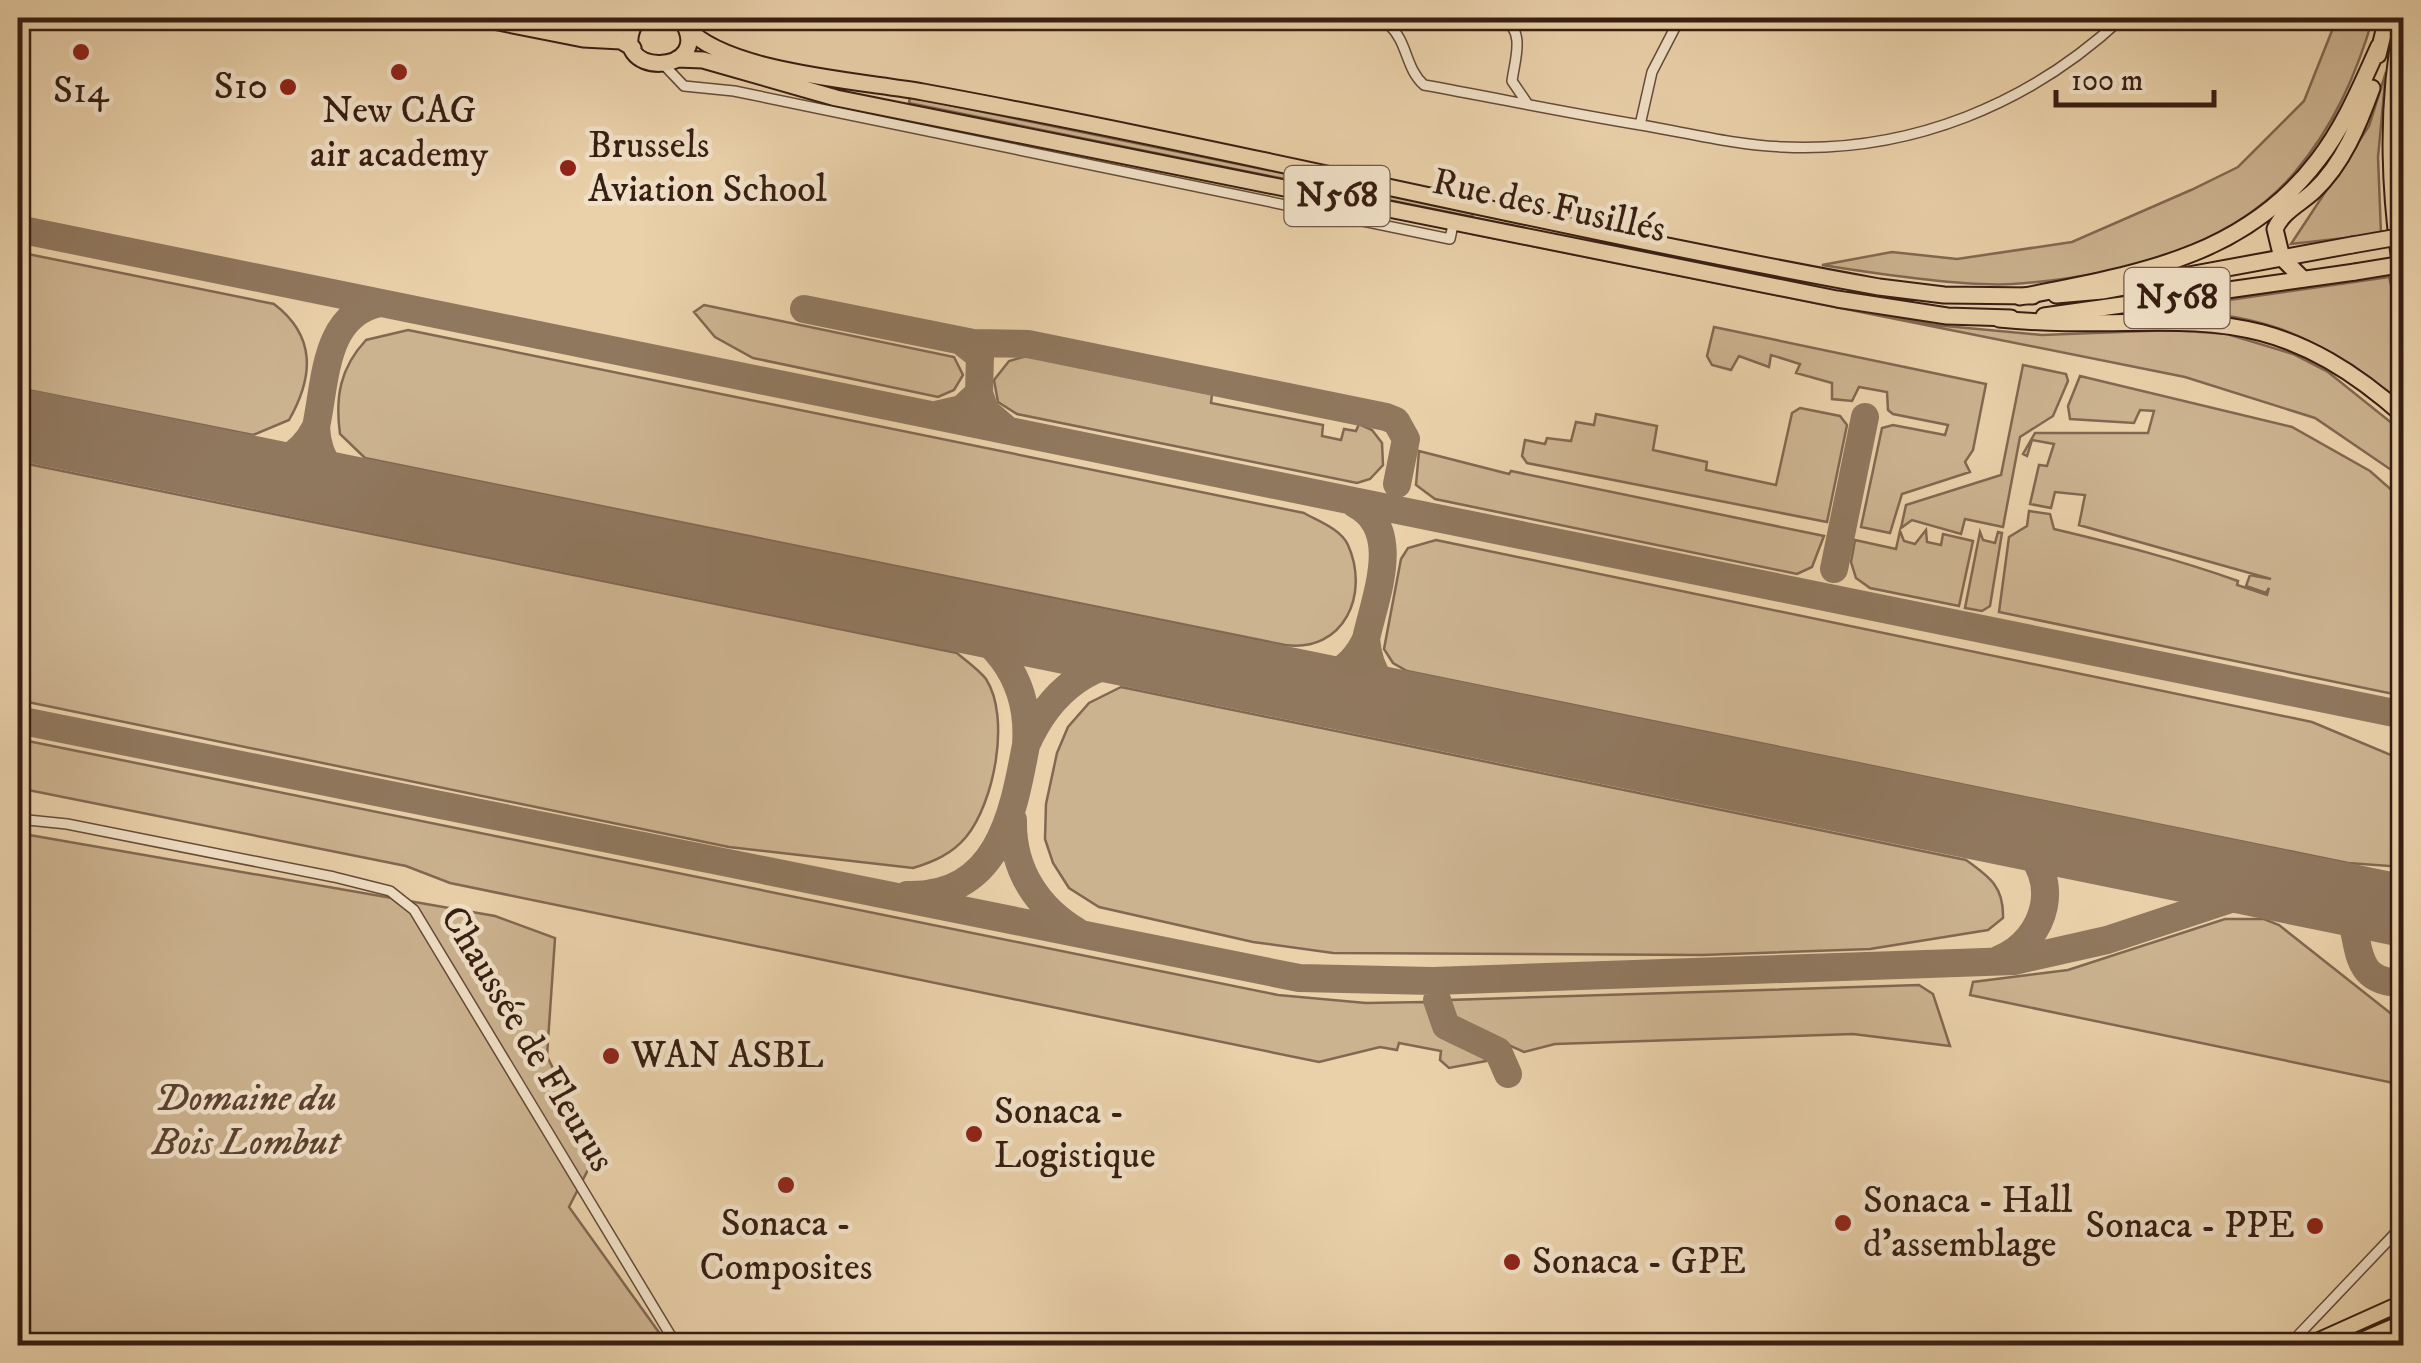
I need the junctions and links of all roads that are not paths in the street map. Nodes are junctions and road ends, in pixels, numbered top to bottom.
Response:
1 (478, 18) edge
2 (542, 18) edge
3 (1349, 18) edge
4 (1409, 18) edge
5 (1502, 18) edge
6 (1680, 18) edge
7 (2122, 18) edge
8 (2387, 18) edge
9 (2403, 18) edge
10 (637, 20) edge
11 (1374, 20) edge
12 (683, 22) edge
13 (1389, 25) junction
14 (504, 35) dead end
15 (583, 39) junction
16 (2380, 46) junction
17 (633, 48) junction
18 (671, 62) junction
19 (1529, 105) junction
20 (1640, 124) junction
21 (1454, 220) junction
22 (2404, 236) edge
23 (2282, 258) junction
24 (2404, 264) edge
25 (2303, 280) junction
26 (2404, 288) edge
27 (2020, 297) junction
28 (1999, 319) junction
29 (2404, 416) edge
30 (18, 818) edge
31 (2404, 1224) edge
32 (2404, 1302) edge
33 (2404, 1322) edge
34 (677, 1346) edge
35 (2288, 1346) edge
36 (2306, 1346) edge
37 (2348, 1346) edge

1 - 15 highway, N568
2 - 10 highway
3 - 11 street
4 - 13 street
5 - 19 street
6 - 20 street
7 - 20 street
8 - 16 highway
9 - 26 highway
10 - 17 highway
11 - 13 street
12 - 18 highway, N568
12 - 27 highway, Rue des Fusillés / N568
13 - 19 street
14 - 15 highway
15 - 17 highway, N568
16 - 23 highway
16 - 27 highway
17 - 18 highway, N568
18 - 21 highway, Rue des Fusillés / N568
18 - 21 street
19 - 20 street
21 - 28 highway, Rue des Fusillés / N568
22 - 23 highway, Rue des Fusillés / N568, bridge
23 - 25 highway
23 - 27 highway, Rue des Fusillés / N568
24 - 25 highway, Rue des Fusillés / N568, bridge
25 - 28 highway, Rue des Fusillés / N568
28 - 29 highway
30 - 34 street, Chaussée de Fleurus
31 - 35 street
32 - 36 main road
33 - 37 main road

